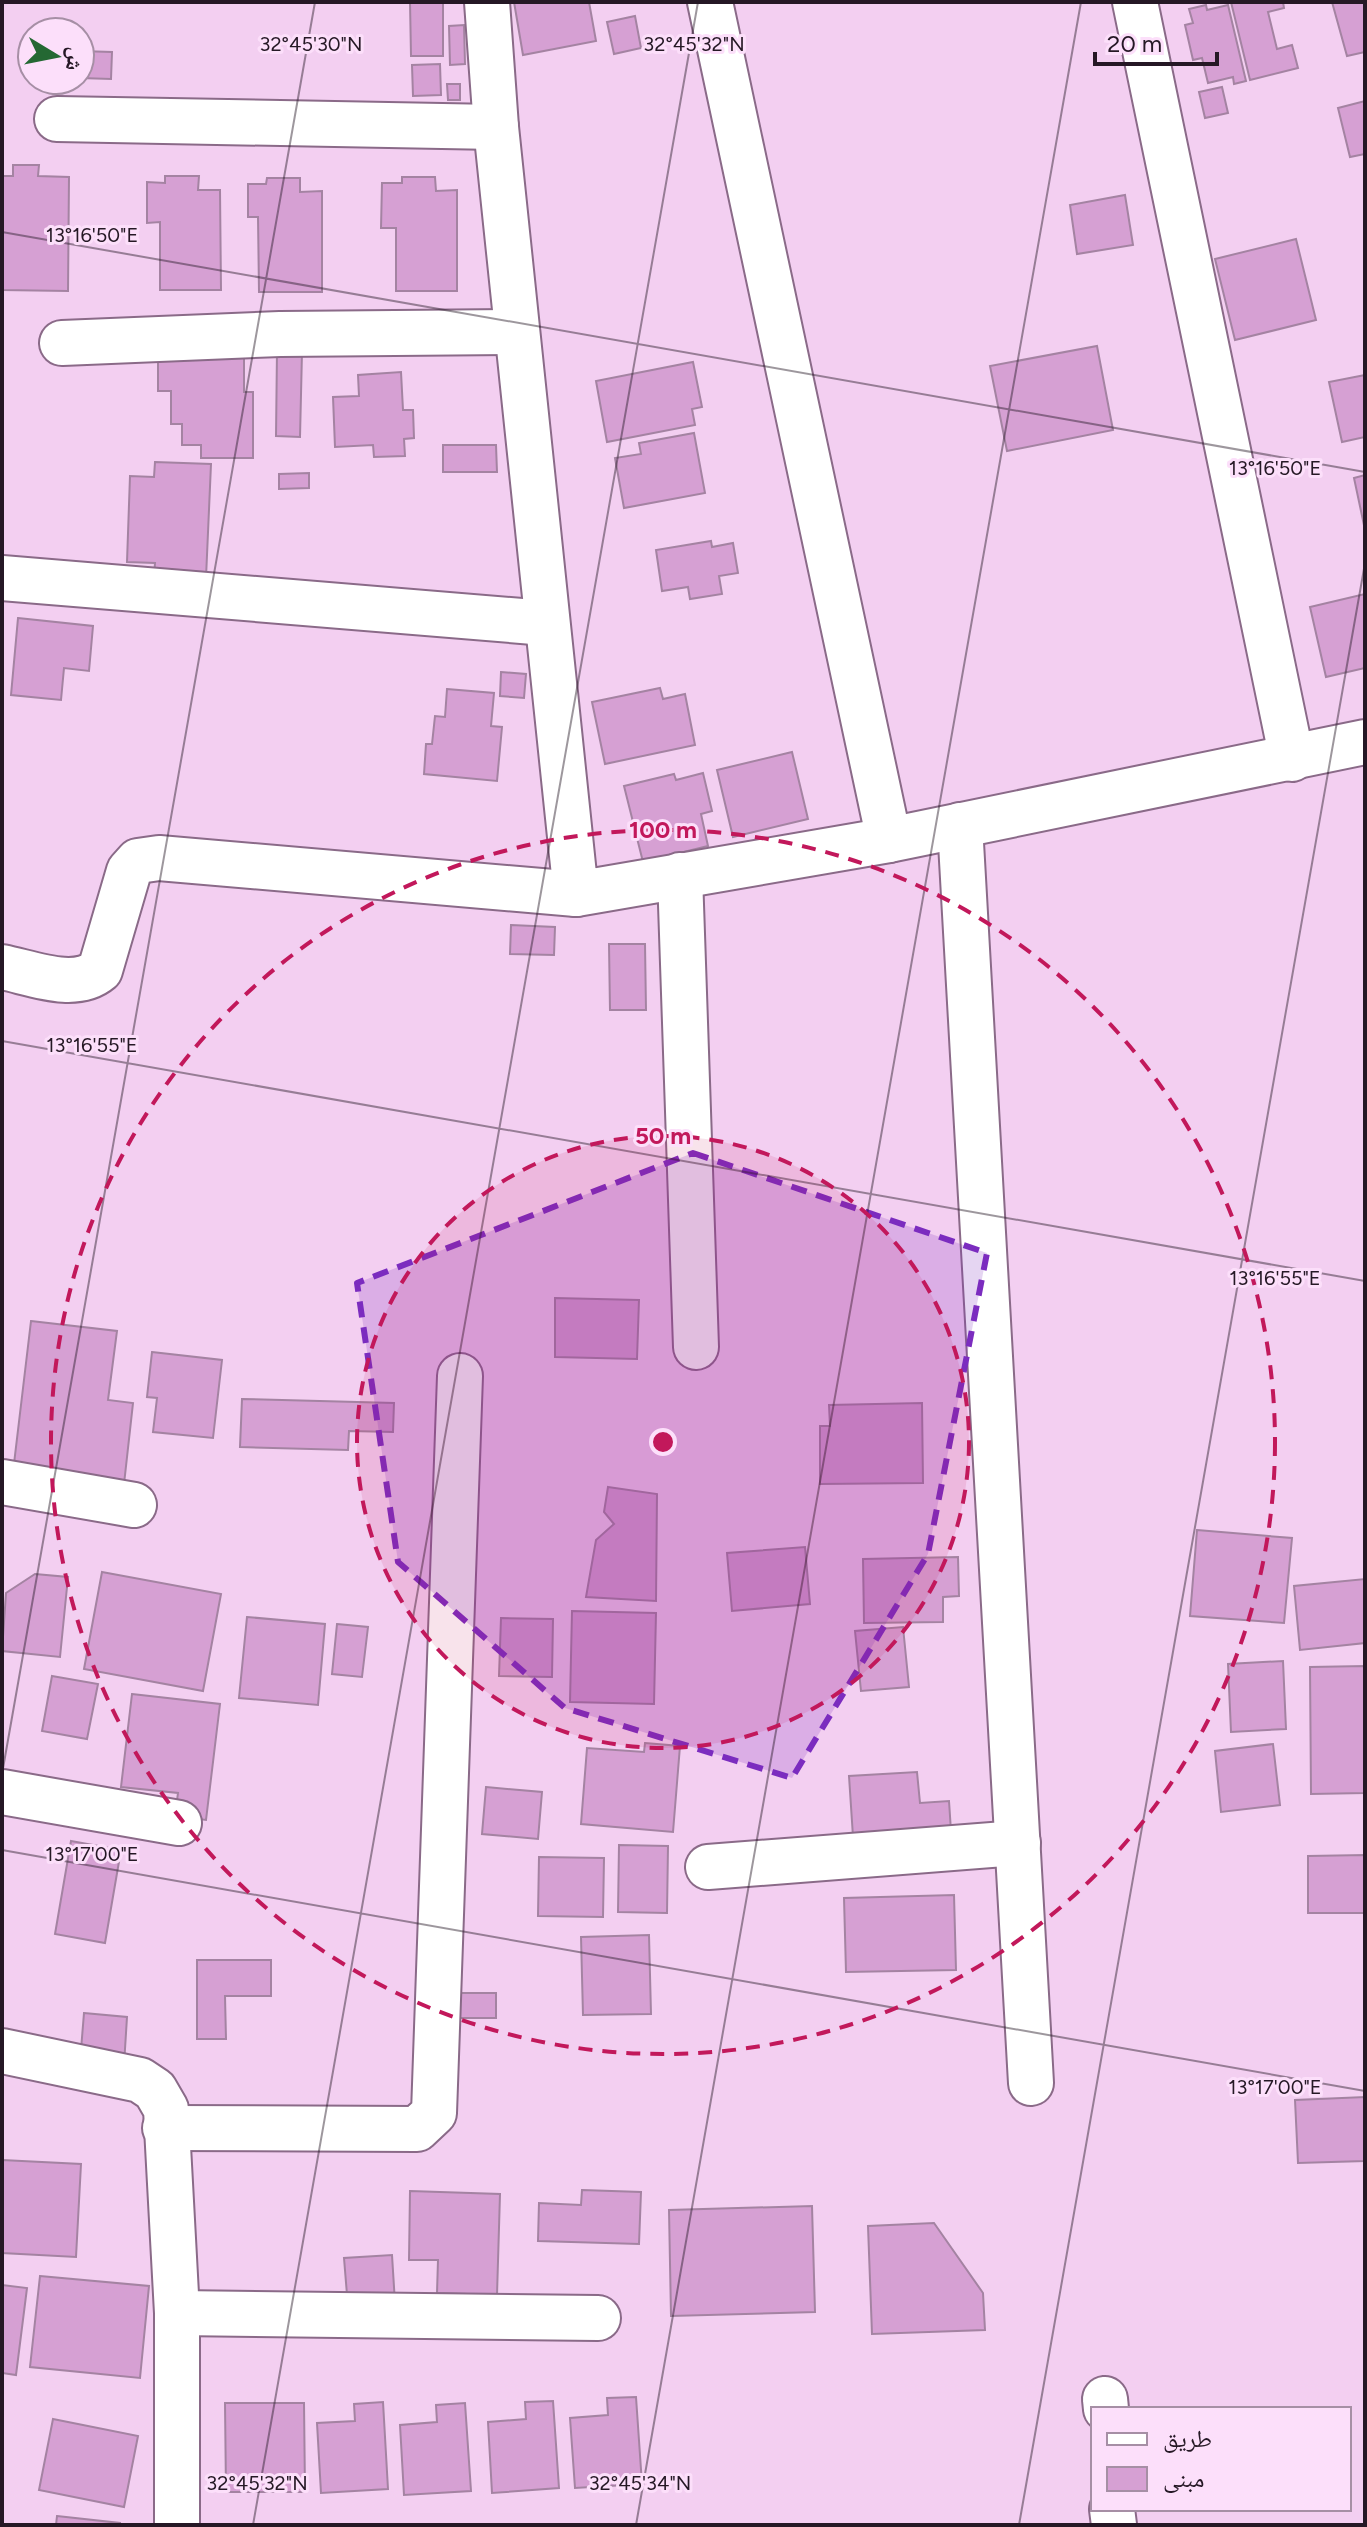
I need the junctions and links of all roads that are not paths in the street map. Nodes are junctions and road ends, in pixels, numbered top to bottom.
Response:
1 (487, 2) edge
2 (710, 2) edge
3 (1135, 2) edge
4 (57, 119) dead end
5 (496, 127) junction
6 (516, 332) junction
7 (62, 343) dead end
8 (2, 578) edge
9 (546, 623) junction
10 (1365, 742) edge
11 (1292, 759) junction
12 (960, 825) junction
13 (889, 840) junction
14 (680, 875) junction
15 (576, 894) junction
16 (2, 967) edge
17 (696, 1347) dead end
18 (460, 1376) dead end
19 (2, 1482) edge
20 (134, 1505) dead end
21 (2, 1792) edge
22 (179, 1823) dead end
23 (1018, 1843) junction
24 (708, 1867) dead end
25 (2, 2051) edge
26 (1031, 2083) dead end
27 (165, 2128) junction
28 (177, 2313) junction
29 (598, 2318) dead end
30 (177, 2525) edge

1 - 5 street
2 - 13 street
3 - 11 street
4 - 5 street
5 - 6 street
6 - 7 street
6 - 9 street
8 - 9 street
9 - 15 street
10 - 11 street
11 - 12 street
12 - 13 street
12 - 23 street
13 - 14 street
14 - 15 street
14 - 17 street
15 - 16 street
18 - 27 street
19 - 20 street
21 - 22 street
23 - 24 street
23 - 26 street
25 - 27 street
27 - 28 street
28 - 29 street
28 - 30 street

